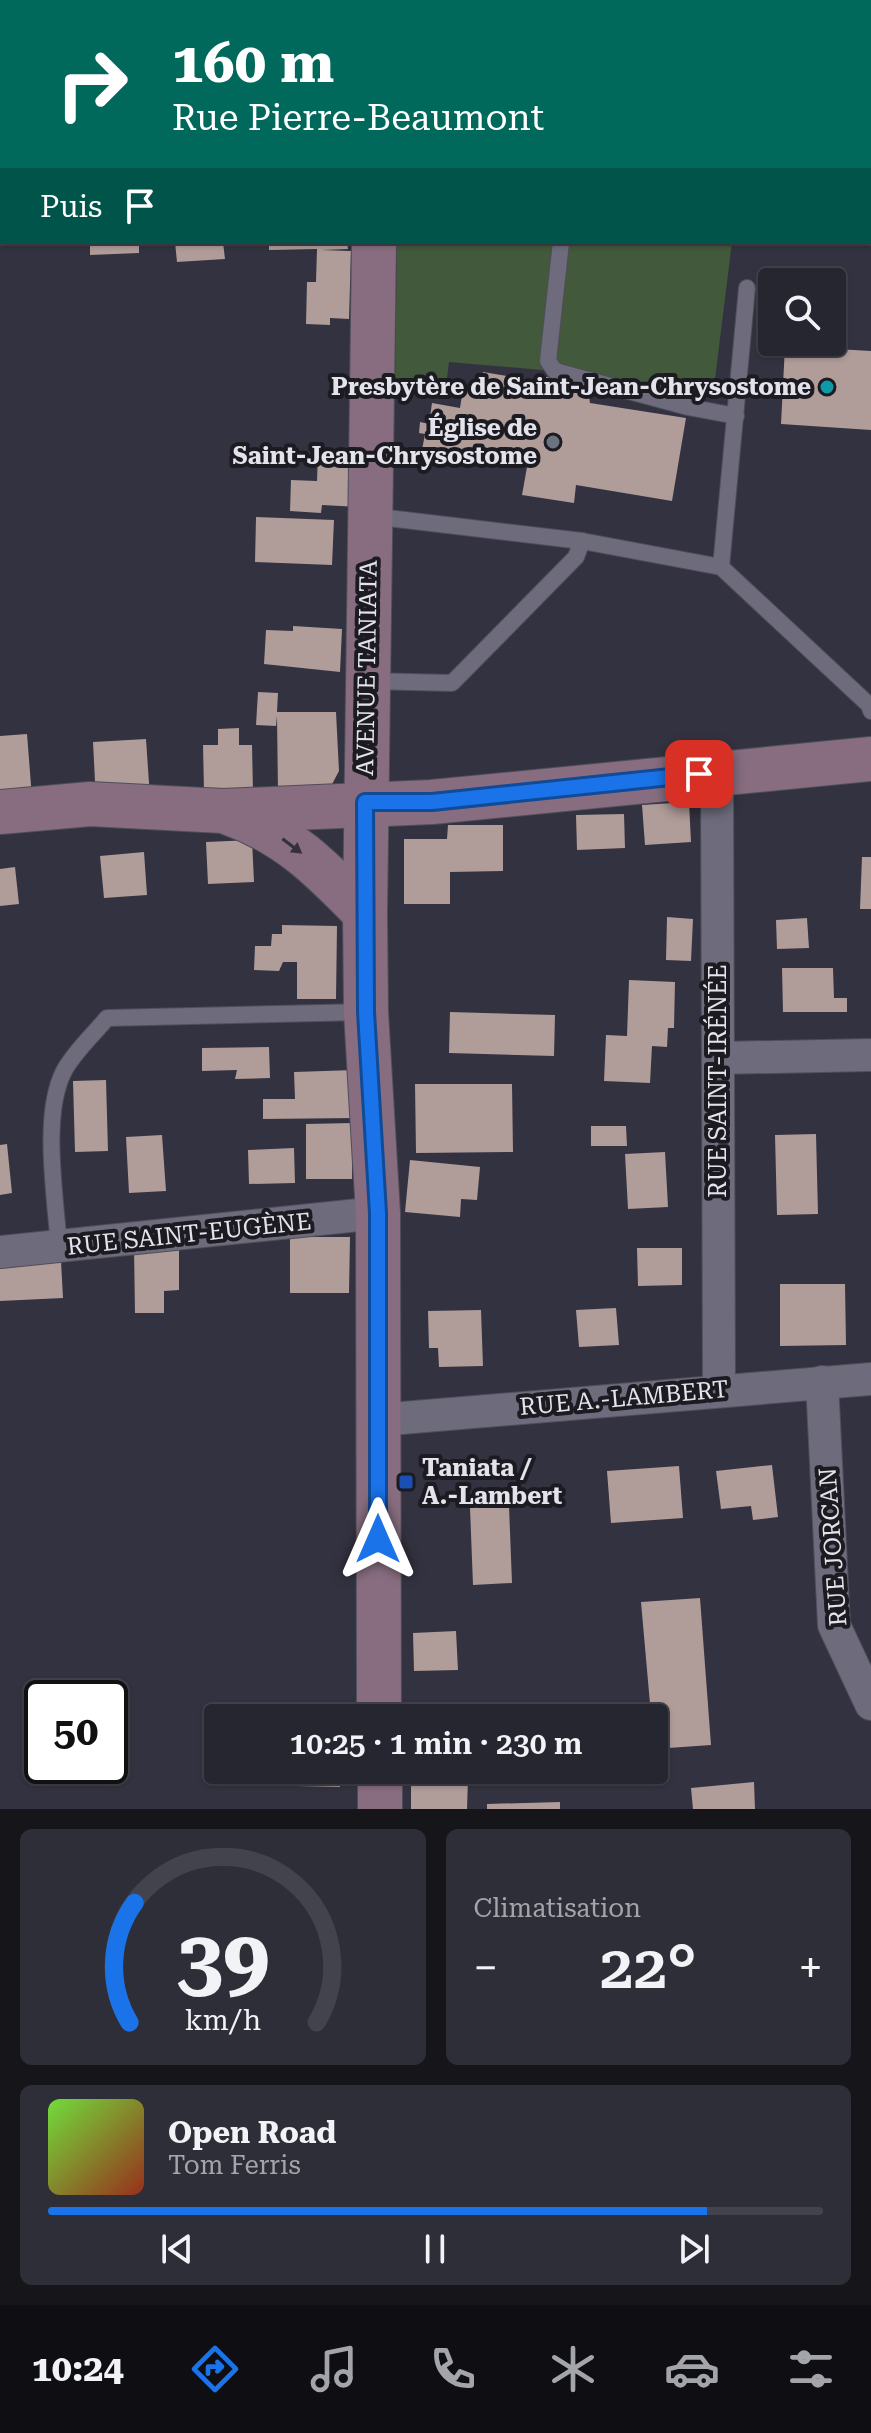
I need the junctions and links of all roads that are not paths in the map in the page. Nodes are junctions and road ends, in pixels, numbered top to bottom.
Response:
1 (374, 244) edge
2 (561, 244) edge
3 (747, 288) dead end
4 (736, 416) junction
5 (370, 516) junction
6 (582, 541) junction
7 (721, 567) junction
8 (367, 681) junction
9 (871, 711) edge
10 (871, 759) edge
11 (717, 772) junction
12 (365, 802) junction
13 (223, 811) junction
14 (0, 812) edge
15 (365, 913) junction
16 (366, 1012) junction
17 (871, 1055) edge
18 (718, 1058) junction
19 (378, 1213) junction
20 (59, 1248) junction
21 (0, 1252) edge
22 (871, 1379) edge
23 (822, 1382) junction
24 (719, 1390) junction
25 (378, 1420) junction
26 (379, 1704) edge
27 (871, 1704) edge
28 (380, 1784) edge
29 (380, 1809) edge

1 - 5 main road, AVENUE TANIATA
2 - 4 lane
3 - 4 lane
4 - 7 lane
5 - 6 lane
5 - 8 main road, AVENUE TANIATA
6 - 7 lane
6 - 8 lane
7 - 9 lane
8 - 12 main road, AVENUE TANIATA
10 - 11 main road
11 - 12 main road
11 - 18 street, RUE SAINT-IRÉNÉE
12 - 13 main road
12 - 15 main road, AVENUE TANIATA
13 - 14 main road
13 -> 15 main road
15 - 16 main road, AVENUE TANIATA
16 - 19 main road, AVENUE TANIATA
16 - 20 lane
17 - 18 street
18 - 24 street, RUE SAINT-IRÉNÉE
19 - 20 street, RUE SAINT-EUGÈNE
19 - 25 main road, AVENUE TANIATA
20 - 21 street, RUE SAINT-EUGÈNE
22 - 23 street, RUE A.-LAMBERT
23 - 24 street, RUE A.-LAMBERT
23 - 27 street, RUE JORCAN
24 - 25 street, RUE A.-LAMBERT
25 - 26 main road, AVENUE TANIATA
28 - 29 main road

